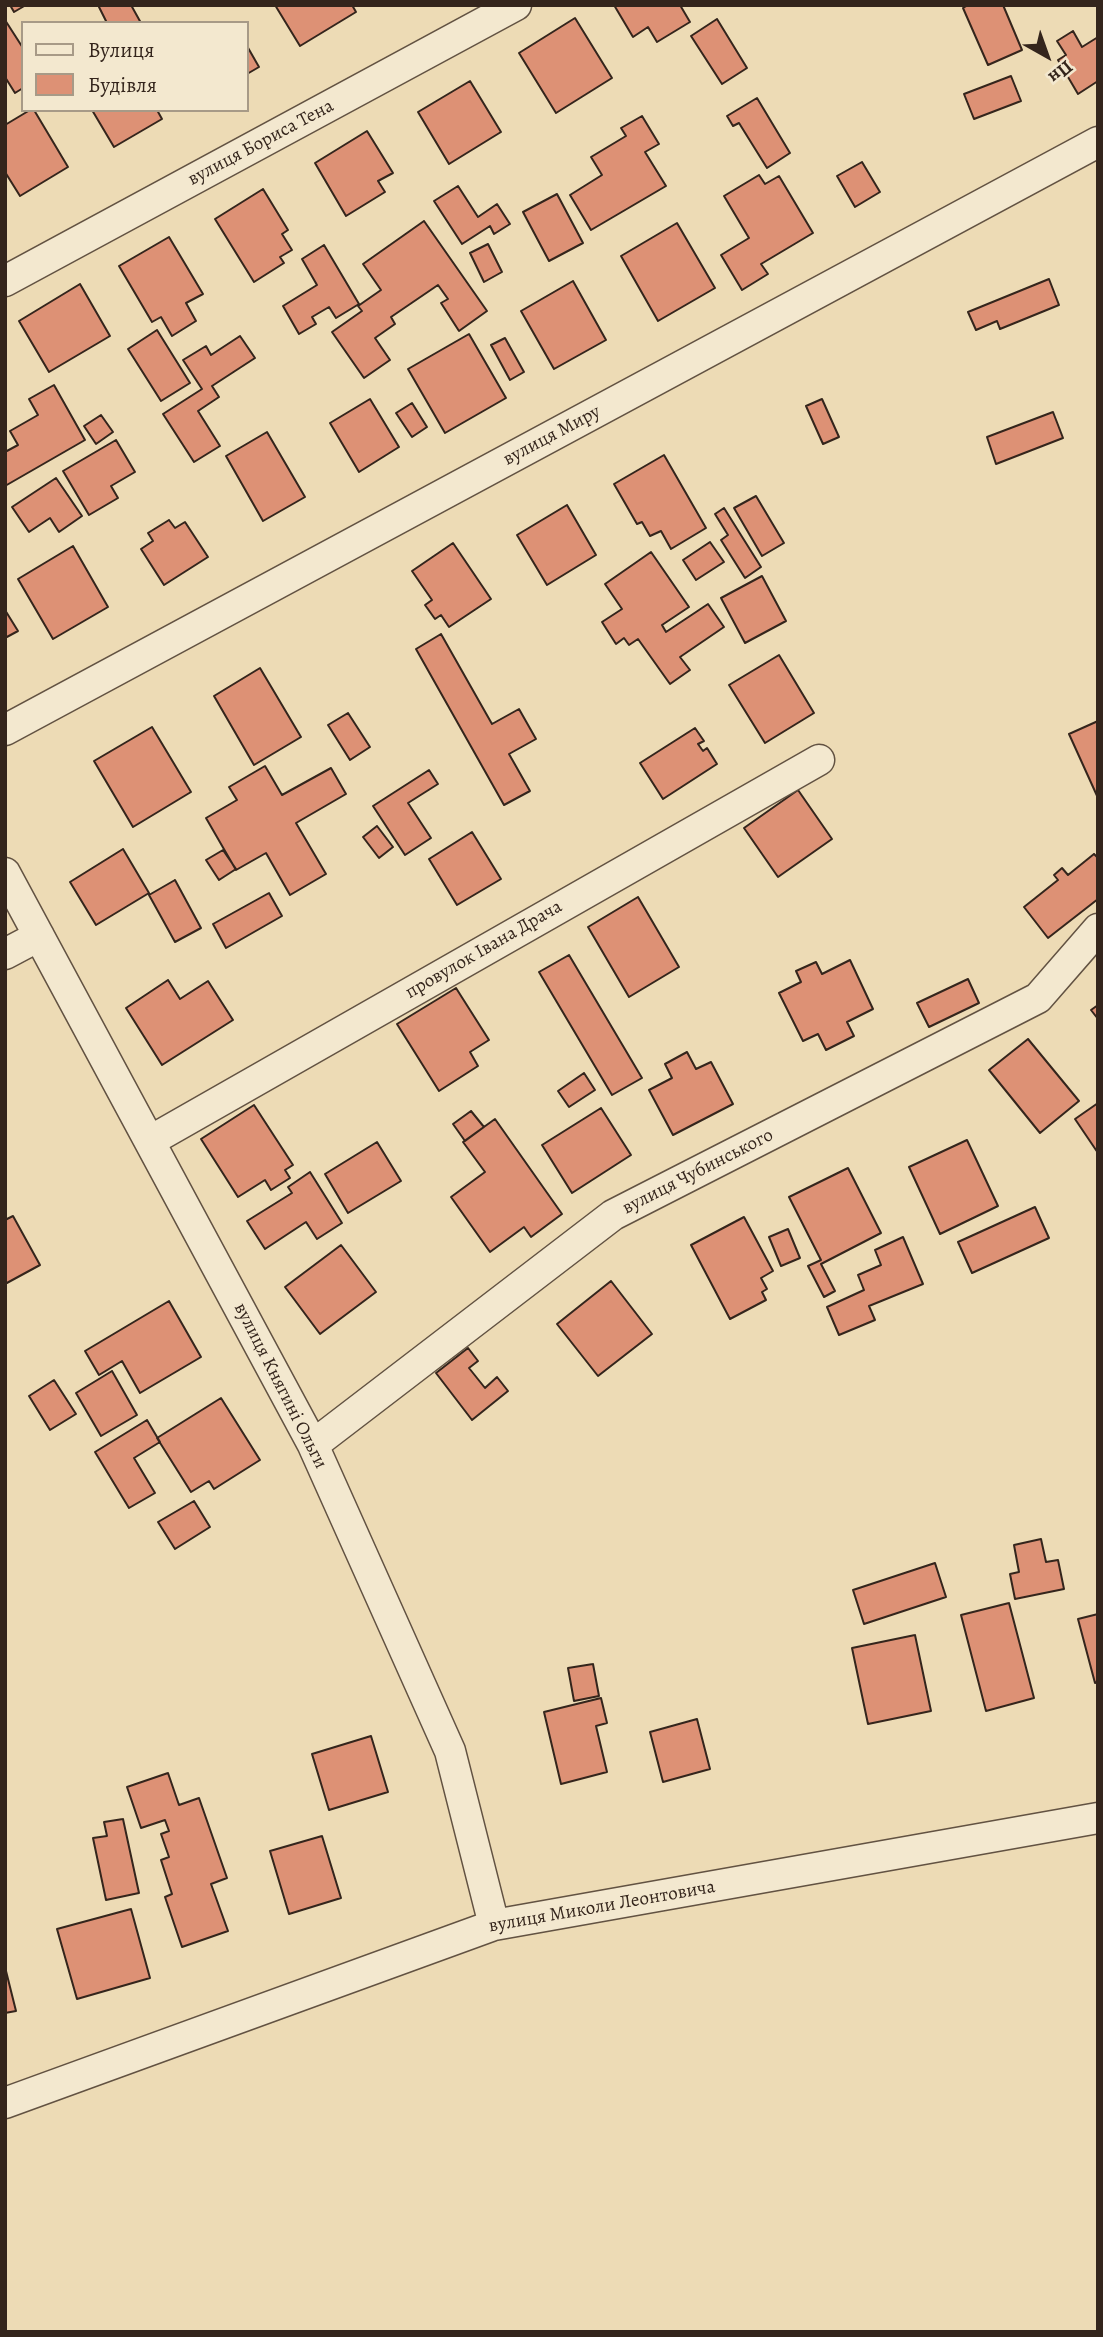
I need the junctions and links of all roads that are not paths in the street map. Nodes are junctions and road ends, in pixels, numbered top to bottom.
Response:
1 (516, 5) edge
2 (1098, 142) edge
3 (5, 281) edge
4 (5, 730) edge
5 (819, 760) dead end
6 (5, 873) edge
7 (1098, 929) edge
8 (39, 936) junction
9 (5, 954) edge
10 (150, 1141) junction
11 (313, 1445) junction
12 (1098, 1818) edge
13 (494, 1925) junction
14 (5, 2103) edge

1 - 3 street, вулиця Бориса Тена
2 - 4 street, вулиця Миру
5 - 10 street, провулок Івана Драча
6 - 8 street, вулиця Княгині Ольги
7 - 11 street, вулиця Чубинського
8 - 9 street
8 - 10 street, вулиця Княгині Ольги
10 - 11 street, вулиця Княгині Ольги
11 - 13 street, вулиця Княгині Ольги
12 - 13 street, вулиця Миколи Леонтовича
13 - 14 street, вулиця Миколи Леонтовича

